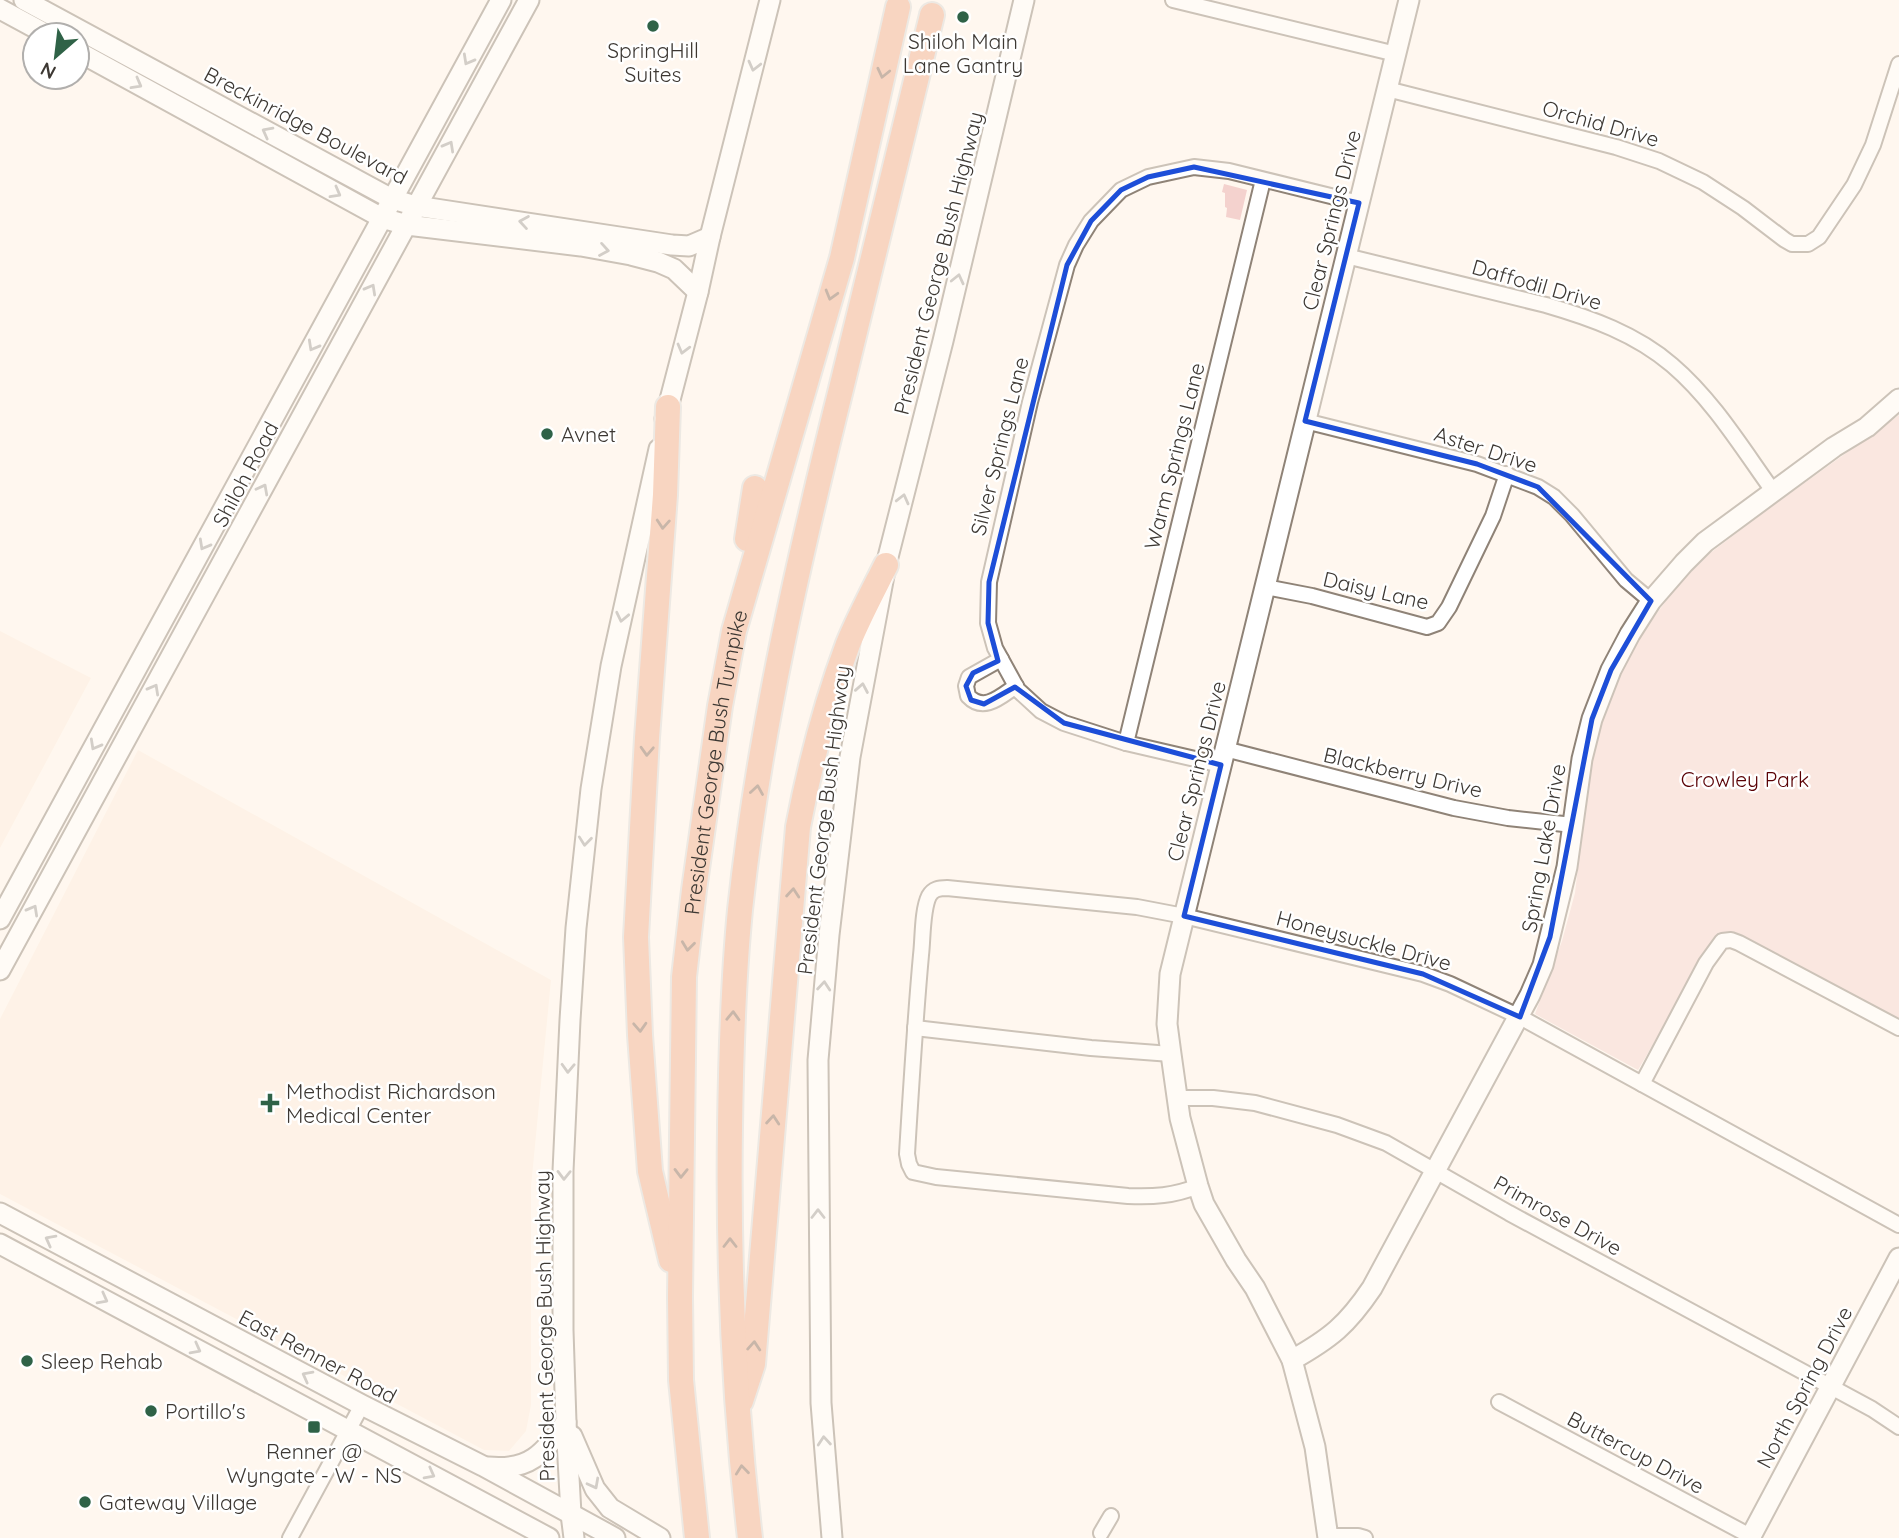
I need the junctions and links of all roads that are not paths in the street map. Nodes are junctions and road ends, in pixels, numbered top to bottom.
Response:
1 (24, 0) edge
2 (500, 0) edge
3 (529, 0) edge
4 (771, 0) edge
5 (1024, 0) edge
6 (1173, 0) edge
7 (1409, 0) edge
8 (899, 3) edge
9 (934, 8) edge
10 (0, 9) edge
11 (22, 21) edge
12 (1396, 54) junction
13 (91, 59) edge
14 (1899, 64) edge
15 (1387, 89) junction
16 (1895, 93) edge
17 (1263, 180) junction
18 (392, 200) junction
19 (1359, 204) junction
20 (416, 205) junction
21 (382, 218) junction
22 (407, 225) junction
23 (710, 237) junction
24 (574, 238) junction
25 (1346, 256) junction
26 (698, 292) junction
27 (1899, 399) edge
28 (668, 407) junction
29 (1305, 421) junction
30 (1507, 474) junction
31 (755, 488) dead end
32 (1773, 491) junction
33 (886, 565) junction
34 (1265, 587) junction
35 (1651, 601) junction
36 (734, 631) junction
37 (1001, 659) junction
38 (1016, 687) junction
39 (122, 695) junction
40 (140, 714) junction
41 (1126, 743) junction
42 (1223, 757) junction
43 (1573, 825) junction
44 (1184, 916) junction
45 (0, 919) edge
46 (0, 970) edge
47 (1520, 1017) junction
48 (915, 1028) junction
49 (1899, 1028) edge
50 (1171, 1054) junction
51 (1642, 1084) junction
52 (1177, 1098) junction
53 (1436, 1171) junction
54 (1198, 1186) junction
55 (0, 1213) edge
56 (1899, 1225) edge
57 (0, 1244) edge
58 (1899, 1258) edge
59 (99, 1265) junction
60 (67, 1280) junction
61 (680, 1297) junction
62 (178, 1308) junction
63 (139, 1318) junction
64 (1292, 1360) junction
65 (1830, 1387) junction
66 (1499, 1402) dead end
67 (362, 1405) junction
68 (737, 1412) junction
69 (566, 1422) junction
70 (1899, 1427) edge
71 (348, 1430) junction
72 (483, 1466) junction
73 (571, 1514) junction
74 (1111, 1516) dead end
75 (696, 1530) edge
76 (1101, 1533) dead end
77 (1328, 1537) edge
78 (1752, 1537) edge
79 (290, 1538) edge
80 (549, 1538) edge
81 (575, 1538) edge
82 (615, 1538) edge
83 (660, 1538) edge
84 (750, 1538) edge
85 (832, 1538) edge
86 (1365, 1538) edge

18 -> 1 main road, Breckinridge Boulevard
2 -> 18 main road, Shiloh Road
20 -> 3 main road, Shiloh Road
4 -> 23 main road, President George Bush Highway
33 -> 5 main road, President George Bush Highway
6 - 12 street
7 - 12 main road, Clear Springs Drive
8 -> 36 highway, President George Bush Turnpike
68 -> 9 highway
10 - 11 main road
12 - 15 main road, Clear Springs Drive
13 -> 21 main road, Breckinridge Boulevard
14 - 16 street
15 - 16 street, Orchid Drive
15 - 19 main road, Clear Springs Drive
17 - 19 street, Silver Springs Lane
17 - 37 street, Silver Springs Lane
17 - 41 street, Warm Springs Lane
18 - 20 main road, Breckinridge Boulevard
18 - 21 main road, Shiloh Road
19 - 25 main road, Clear Springs Drive
20 - 22 main road, Shiloh Road
24 -> 20 main road, Breckinridge Boulevard
21 - 22 main road, Breckinridge Boulevard
21 -> 39 main road, Shiloh Road
22 - 24 main road, Breckinridge Boulevard
40 -> 22 main road, Shiloh Road
23 - 24 main road, Breckinridge Boulevard
23 - 26 main road, President George Bush Highway
24 -> 26 main road, Breckinridge Boulevard
25 - 29 main road, Clear Springs Drive
25 - 32 street, Daffodil Drive
26 -> 28 main road, President George Bush Highway
27 - 32 main road, Spring Lake Drive
28 -> 61 highway
28 -> 69 main road, President George Bush Highway
29 - 30 street, Aster Drive
29 - 34 main road, Clear Springs Drive
30 - 34 street, Daisy Lane
30 - 35 street, Aster Drive
31 - 36 highway
32 - 35 main road, Spring Lake Drive
68 -> 33 highway
85 -> 33 main road, President George Bush Highway
34 - 42 main road, Clear Springs Drive
35 - 43 main road, Spring Lake Drive
36 -> 61 highway, President George Bush Turnpike
37 - 38 street, Silver Springs Lane
37 - 38 street
38 - 41 street, Silver Springs Lane
39 - 40 main road
39 -> 45 main road, Shiloh Road
46 -> 40 main road, Shiloh Road
41 - 42 street, Silver Springs Lane
42 - 43 street, Blackberry Drive
42 - 44 main road, Clear Springs Drive
43 - 47 main road, Spring Lake Drive
44 - 47 street, Honeysuckle Drive
44 - 48 street, Honeysuckle Drive
44 - 50 main road, Clear Springs Drive
47 - 51 street, Honeysuckle Drive
47 - 53 main road, Spring Lake Drive
48 - 50 street
48 - 54 street
49 - 51 street
50 - 52 main road, Clear Springs Drive
51 - 56 street, Honeysuckle Drive
52 - 53 street, Primrose Drive
52 - 54 main road, Clear Springs Drive
53 - 64 main road, Spring Lake Drive
53 - 65 street, Primrose Drive
54 - 64 main road, Clear Springs Drive
59 -> 55 main road, East Renner Road
57 - 60 main road
58 - 65 main road, North Spring Drive
59 - 60 main road
59 - 62 main road, East Renner Road
60 -> 63 main road
61 - 75 highway, President George Bush Turnpike
62 - 63 main road
67 -> 62 main road, East Renner Road
63 -> 71 main road
64 - 77 main road, Clear Springs Drive
65 - 70 street, Primrose Drive
65 - 78 main road, North Spring Drive
66 - 78 street, Buttercup Drive
67 - 71 street
67 - 72 main road, East Renner Road
84 -> 68 highway
69 - 72 main road
69 - 73 main road, President George Bush Highway
69 -> 83 main road
71 - 79 street
71 -> 80 main road
72 - 73 main road, East Renner Road
73 - 81 main road, President George Bush Highway
73 - 82 main road, East Renner Road
74 - 76 street
77 - 86 street

